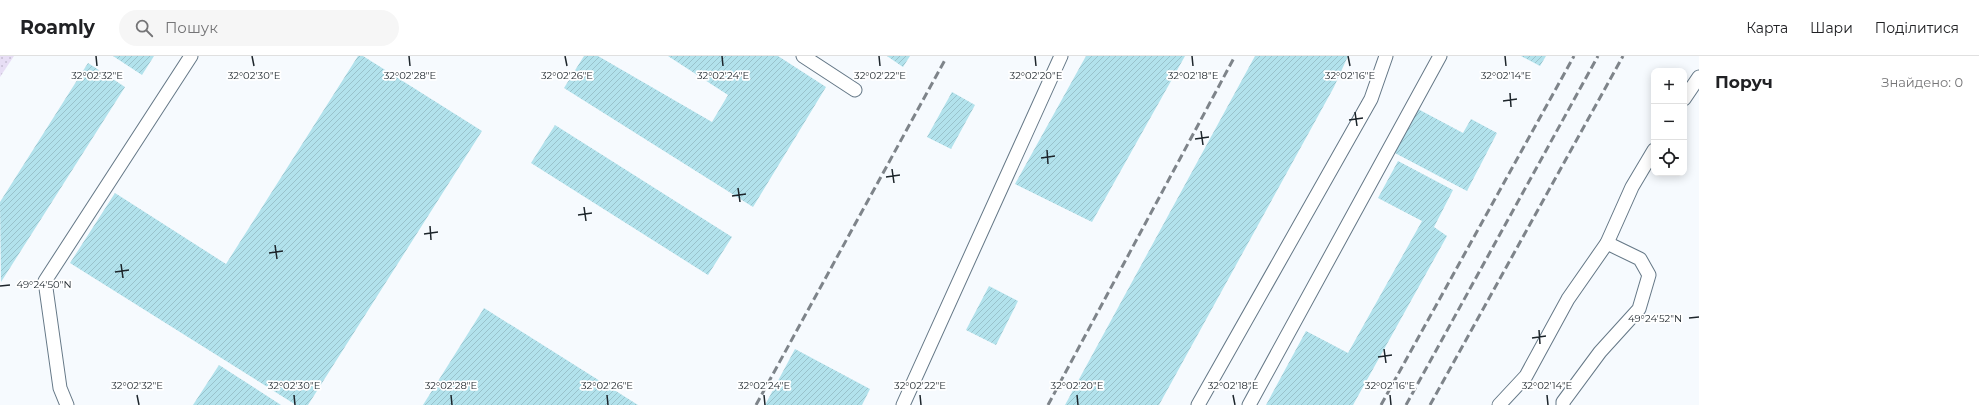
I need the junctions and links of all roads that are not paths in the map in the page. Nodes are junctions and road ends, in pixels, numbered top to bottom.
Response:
1 (191, 56) edge
2 (803, 56) edge
3 (1061, 56) edge
4 (1386, 56) edge
5 (1440, 56) edge
6 (1699, 77) edge
7 (855, 90) dead end
8 (1687, 95) edge
9 (1651, 155) edge
10 (1607, 243) junction
11 (68, 405) edge
12 (903, 405) edge
13 (1198, 405) edge
14 (1249, 405) edge
15 (1499, 405) edge
16 (1563, 405) edge

1 - 11 lane
2 - 7 lane
3 - 12 lane
4 - 13 lane
5 - 14 lane
6 - 8 lane
9 - 10 lane
10 - 15 lane
10 - 16 lane

